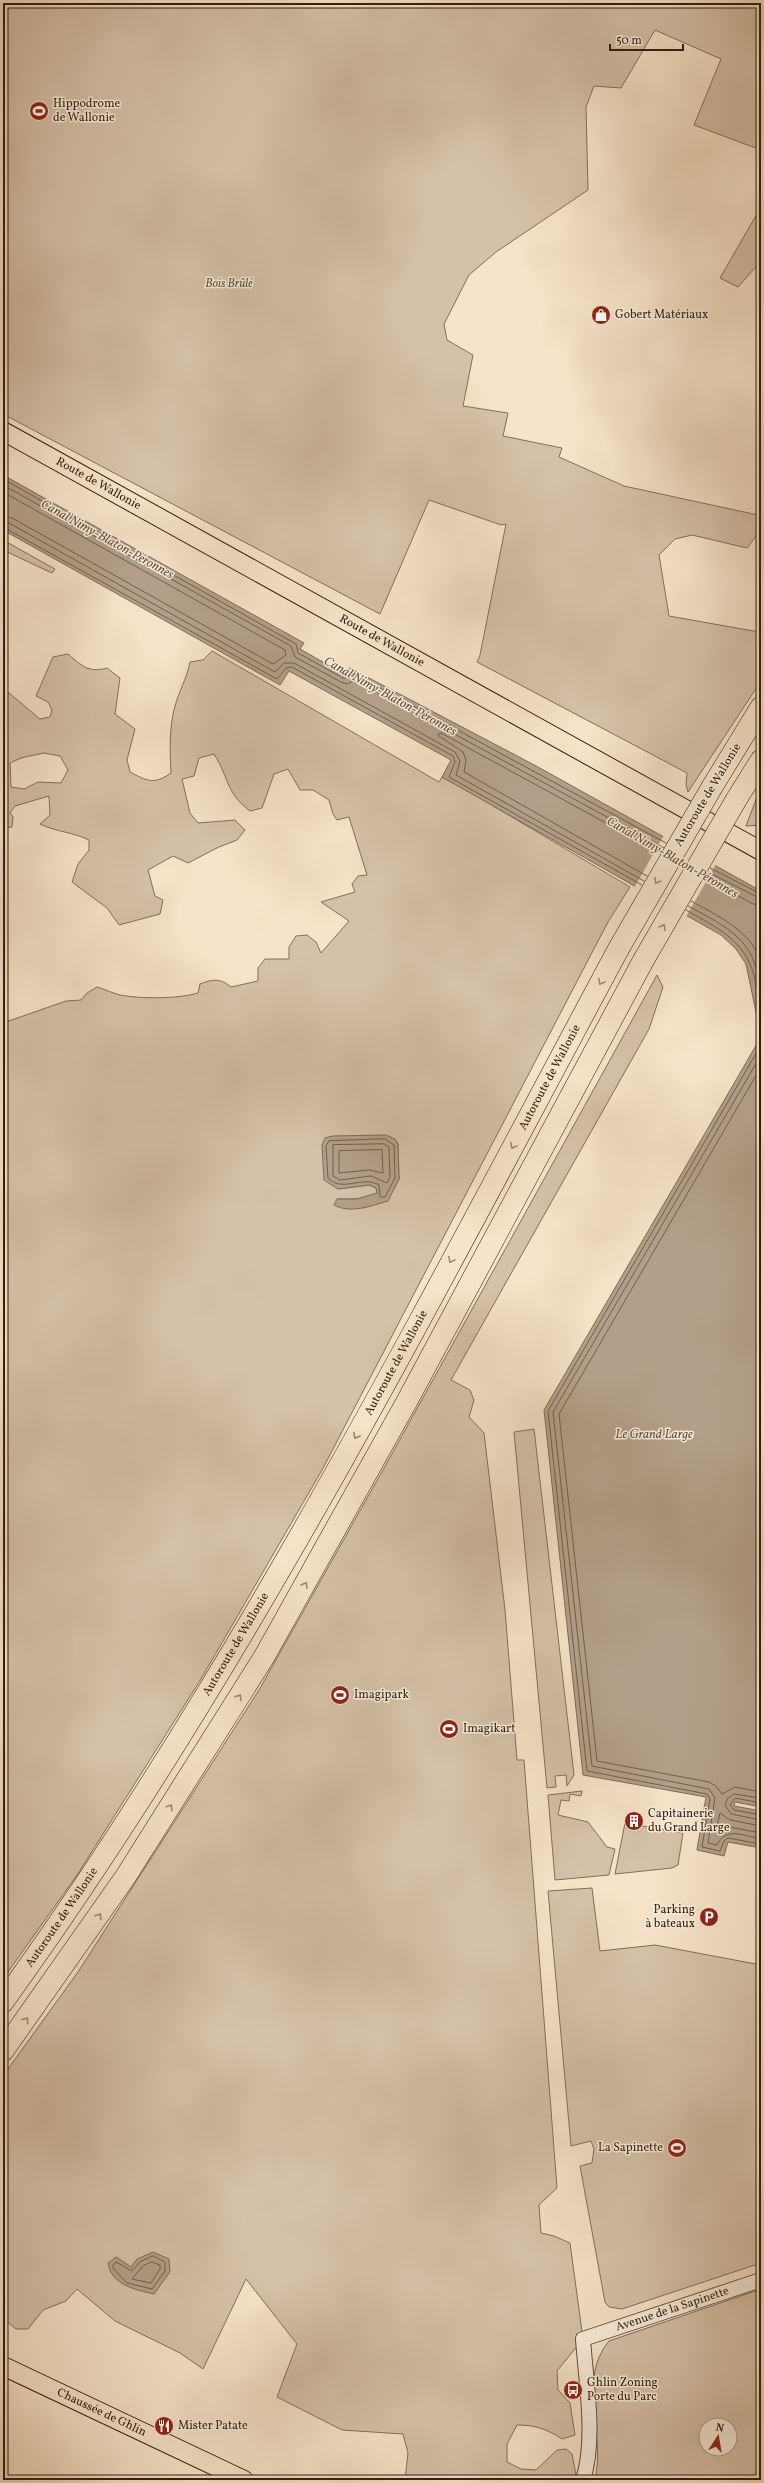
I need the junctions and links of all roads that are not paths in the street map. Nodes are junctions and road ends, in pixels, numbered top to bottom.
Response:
1 (3, 431) edge
2 (761, 707) edge
3 (761, 760) edge
4 (761, 851) edge
5 (3, 2002) edge
6 (3, 2051) edge
7 (761, 2280) edge
8 (3, 2366) edge
9 (244, 2480) edge
10 (583, 2480) edge

1 - 4 main road, Route de Wallonie
2 -> 5 highway, Autoroute de Wallonie, bridge
6 -> 3 highway, bridge
7 - 10 street, Avenue de la Sapinette
8 - 9 main road, Chaussée de Ghlin

